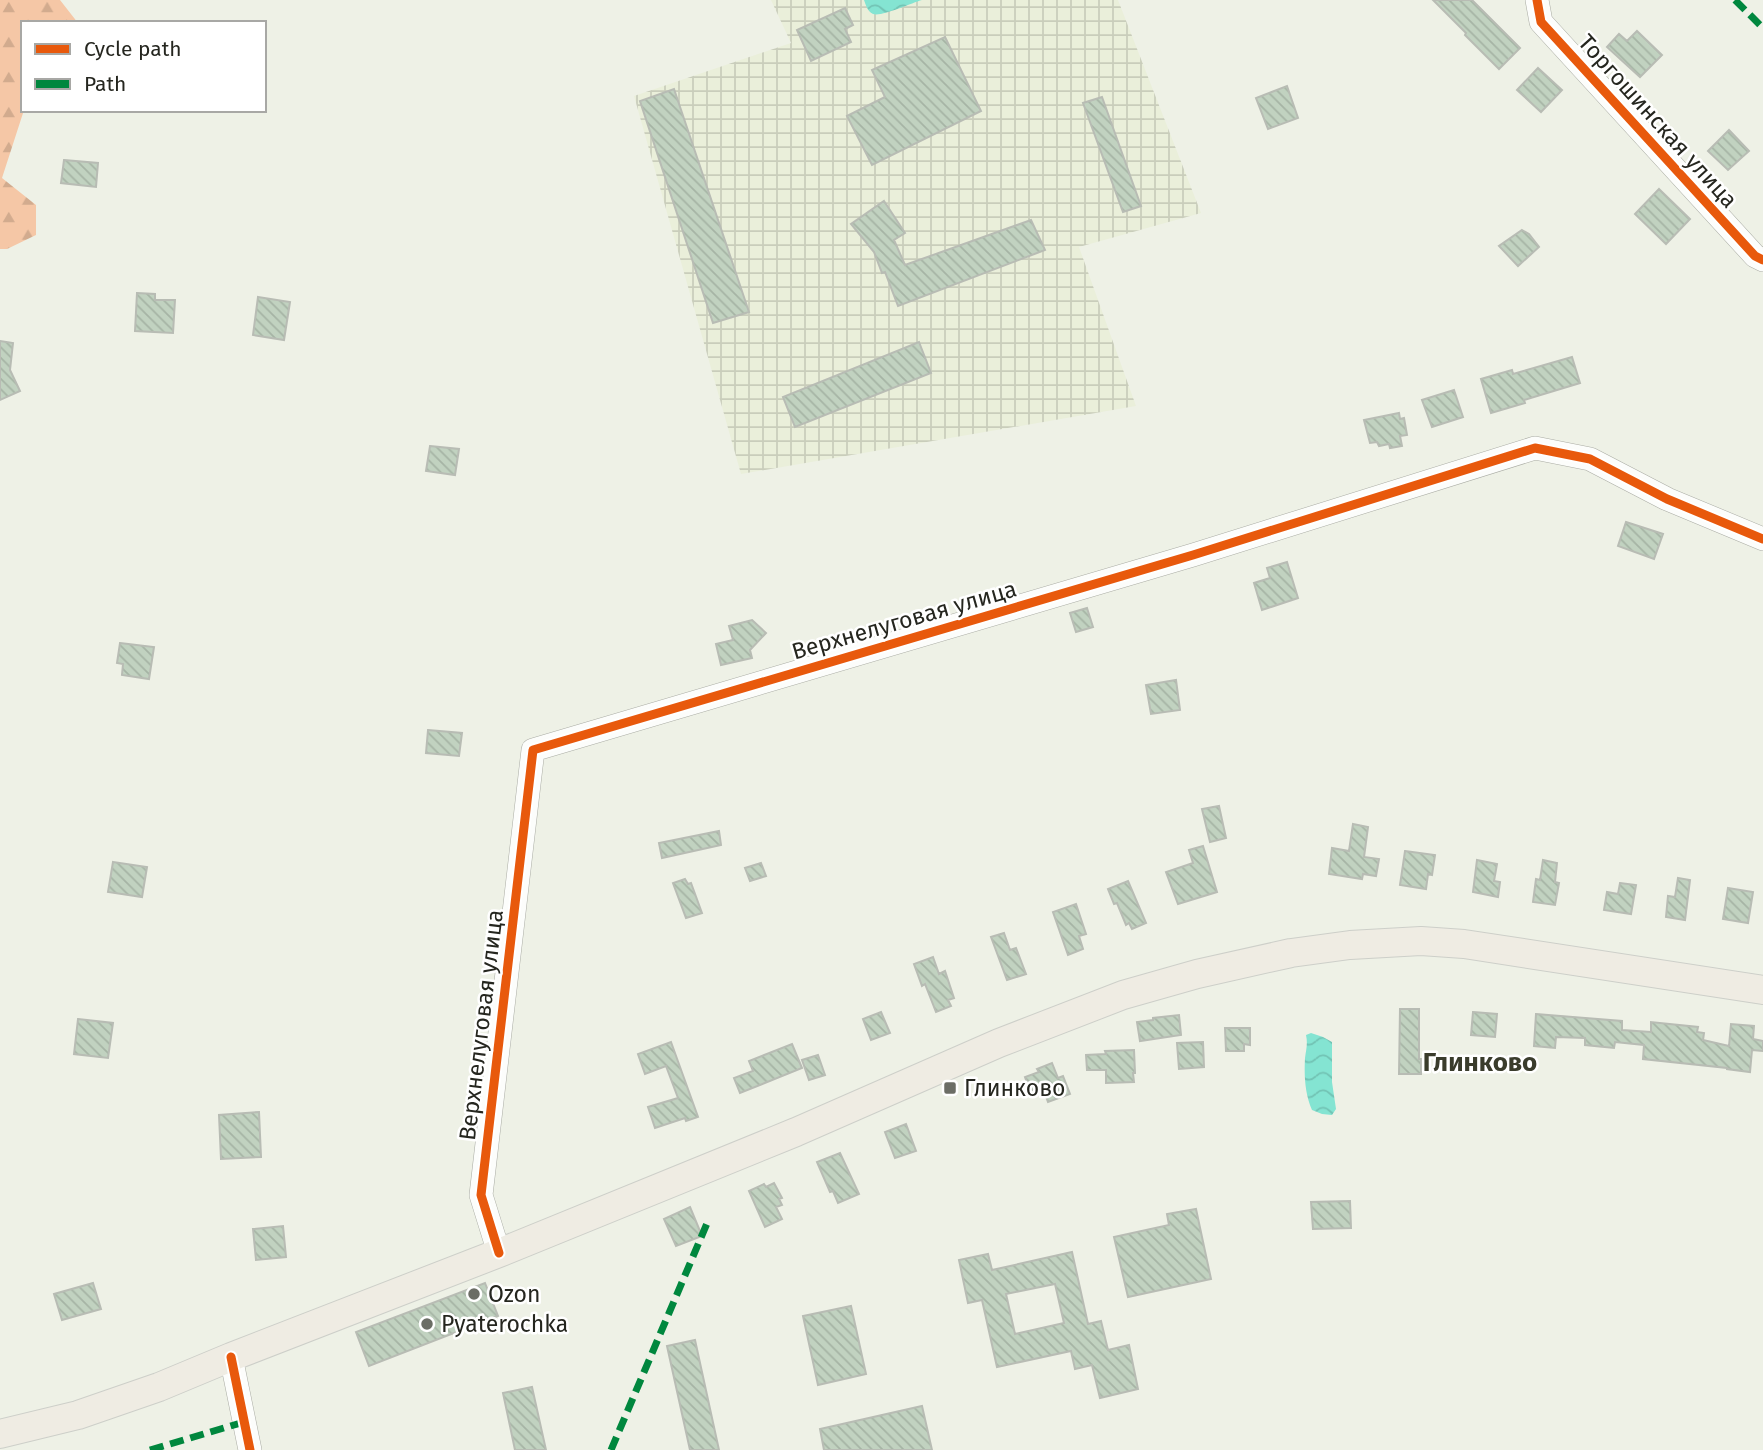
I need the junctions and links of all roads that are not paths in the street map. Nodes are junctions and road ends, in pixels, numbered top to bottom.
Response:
1 (1537, 0) edge
2 (1763, 260) edge
3 (1763, 540) edge
4 (1763, 990) edge
5 (499, 1253) junction
6 (231, 1357) junction
7 (0, 1434) edge
8 (250, 1450) edge

1 - 2 street, Торгошинская улица
3 - 5 street, Верхнелуговая улица
4 - 5 main road
5 - 6 main road
6 - 7 main road
6 - 8 street

